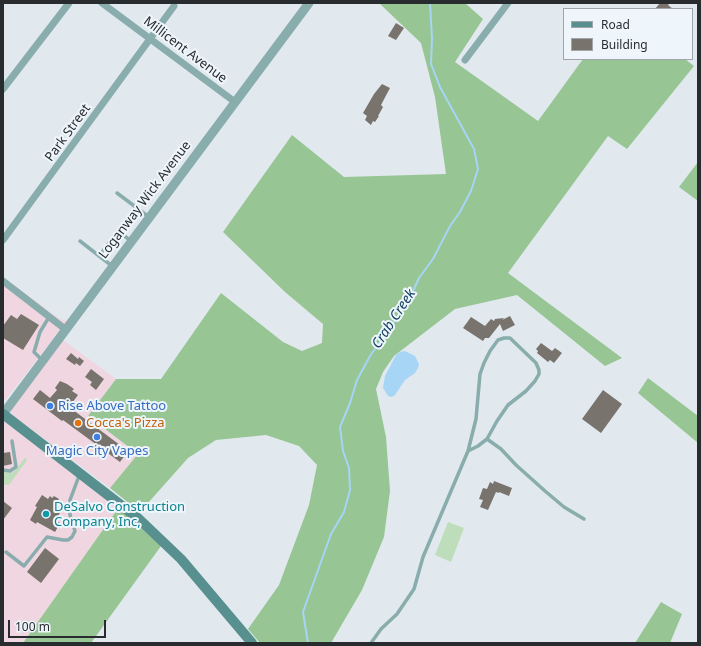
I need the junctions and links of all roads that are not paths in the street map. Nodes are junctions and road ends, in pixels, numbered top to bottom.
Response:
1 (69, 3) edge
2 (102, 3) edge
3 (309, 3) edge
4 (508, 3) edge
5 (174, 6) dead end
6 (151, 39) junction
7 (465, 60) dead end
8 (3, 89) edge
9 (235, 102) junction
10 (117, 193) dead end
11 (136, 207) junction
12 (149, 217) junction
13 (118, 231) junction
14 (3, 240) edge
15 (80, 241) dead end
16 (131, 241) junction
17 (99, 256) junction
18 (112, 266) junction
19 (3, 281) edge
20 (50, 316) junction
21 (66, 329) junction
22 (42, 361) junction
23 (3, 414) edge
24 (487, 439) junction
25 (12, 441) dead end
26 (468, 451) junction
27 (3, 470) edge
28 (81, 473) junction
29 (584, 519) dead end
30 (6, 552) dead end
31 (252, 643) edge
32 (371, 643) edge

1 - 8 street
2 - 6 street, Millicent Avenue
3 - 9 street, Loganway Wick Avenue
4 - 7 street
5 - 6 street, Park Street
6 - 9 street, Millicent Avenue
6 - 14 street, Park Street
9 - 12 street, Loganway Wick Avenue
10 - 11 lane
11 - 12 lane
11 - 13 lane
12 - 16 street, Loganway Wick Avenue
13 - 16 lane
13 - 17 lane
15 - 17 lane
16 - 18 street, Loganway Wick Avenue
17 - 18 lane
18 - 21 street, Loganway Wick Avenue
19 - 20 street
20 - 21 street
20 - 22 lane
21 - 22 street, Loganway Wick Avenue
22 - 23 street, Loganway Wick Avenue
23 - 28 main road
24 - 26 lane
24 - 26 lane
24 - 29 lane
25 - 27 lane
26 - 32 lane
28 - 30 lane
28 - 31 main road

